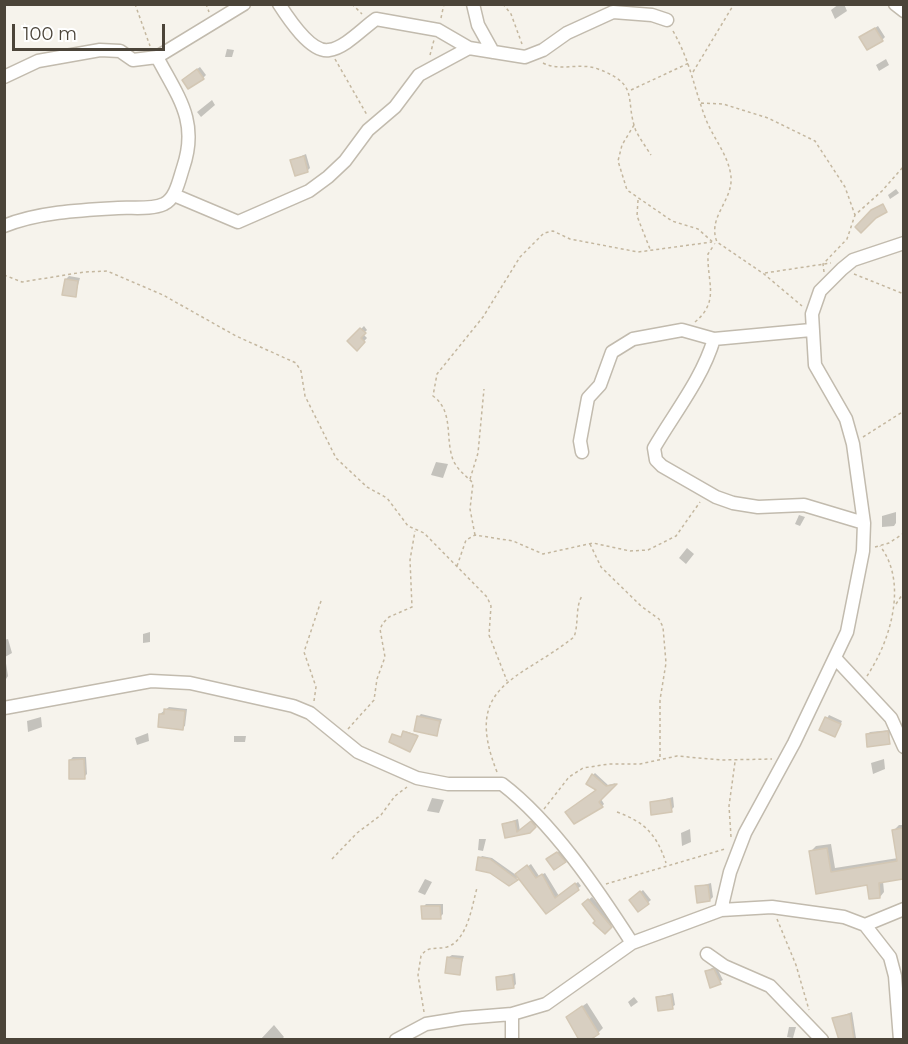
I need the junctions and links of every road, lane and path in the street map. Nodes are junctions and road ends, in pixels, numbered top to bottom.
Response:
1 (135, 4) edge
2 (244, 4) edge
3 (279, 4) edge
4 (352, 4) edge
5 (444, 4) edge
6 (473, 4) edge
7 (503, 4) edge
8 (734, 4) edge
9 (895, 4) edge
10 (903, 11) edge
11 (376, 19) junction
12 (667, 20) joint
13 (438, 30) junction
14 (469, 48) junction
15 (330, 50) junction
16 (493, 52) junction
17 (533, 56) junction
18 (157, 57) junction
19 (690, 63) junction
20 (428, 68) junction
21 (693, 72) junction
22 (4, 76) edge
23 (629, 91) junction
24 (700, 103) junction
25 (635, 124) junction
26 (373, 125) junction
27 (651, 155) dead end
28 (903, 166) edge
29 (174, 195) junction
30 (638, 199) junction
31 (855, 214) junction
32 (4, 226) edge
33 (712, 242) junction
34 (716, 243) junction
35 (903, 243) edge
36 (651, 250) junction
37 (823, 264) junction
38 (838, 266) junction
39 (764, 274) junction
40 (4, 275) edge
41 (828, 280) junction
42 (903, 294) edge
43 (812, 314) junction
44 (682, 330) junction
45 (811, 330) junction
46 (714, 339) junction
47 (484, 389) dead end
48 (903, 411) edge
49 (853, 444) junction
50 (582, 452) dead end
51 (470, 480) junction
52 (709, 493) junction
53 (864, 523) junction
54 (415, 529) junction
55 (903, 533) edge
56 (475, 535) junction
57 (590, 544) junction
58 (880, 546) junction
59 (863, 551) junction
60 (456, 567) junction
61 (903, 592) edge
62 (582, 596) dead end
63 (322, 598) dead end
64 (895, 605) junction
65 (836, 659) junction
66 (507, 681) junction
67 (861, 684) junction
68 (4, 708) edge
69 (310, 713) junction
70 (339, 738) junction
71 (903, 747) edge
72 (785, 758) junction
73 (660, 759) junction
74 (735, 760) junction
75 (417, 778) junction
76 (502, 784) junction
77 (617, 812) dead end
78 (538, 818) junction
79 (332, 859) dead end
80 (667, 864) junction
81 (594, 887) junction
82 (477, 888) dead end
83 (772, 907) junction
84 (903, 909) edge
85 (721, 910) junction
86 (865, 925) junction
87 (632, 943) junction
88 (707, 954) dead end
89 (809, 1011) dead end
90 (512, 1014) junction
91 (426, 1024) junction
92 (396, 1040) edge
93 (512, 1040) edge
94 (822, 1040) edge
95 (900, 1040) edge

1 - 18 path
2 - 18 street
3 - 15 street
4 - 11 path
5 - 13 path
6 - 16 street
7 - 17 path
8 - 21 path
9 - 10 street
11 - 13 street
11 - 15 street
12 - 17 street
12 - 19 path
13 - 14 street
13 - 20 path
14 - 16 street
14 - 20 street
15 - 26 path
16 - 17 street
17 - 23 path
18 - 22 street
18 - 29 street
19 - 21 path
19 - 23 path
20 - 26 street
21 - 24 path
23 - 25 path
24 - 31 path
24 - 34 path
25 - 27 path
25 - 30 path
26 - 29 street
28 - 31 path
29 - 32 street
30 - 33 path
30 - 36 path
31 - 37 path
33 - 34 path
33 - 36 path
34 - 39 path
34 - 44 path
35 - 38 street
36 - 51 path
37 - 38 path
37 - 39 path
37 - 41 path
38 - 41 street
38 - 42 path
39 - 43 path
40 - 54 path
41 - 43 street
43 - 45 street
44 - 46 street
44 - 50 street
45 - 46 street
45 - 49 street
46 - 52 street
47 - 51 path
48 - 49 path
49 - 53 street
51 - 56 path
52 - 53 street
52 - 57 path
53 - 59 street
54 - 60 path
54 - 70 path
55 - 58 path
56 - 57 path
56 - 60 path
57 - 73 path
58 - 59 path
58 - 64 path
59 - 65 street
60 - 66 path
61 - 64 path
62 - 66 path
63 - 69 path
64 - 67 path
65 - 67 street
65 - 72 street
66 - 76 path
67 - 71 street
68 - 69 street
69 - 70 street
70 - 75 street
72 - 74 path
72 - 85 street
73 - 74 path
73 - 78 path
74 - 80 path
75 - 76 street
75 - 79 path
76 - 78 street
77 - 80 path
78 - 81 street
80 - 81 path
81 - 87 street
82 - 91 path
83 - 85 street
83 - 86 street
83 - 89 path
84 - 86 street
85 - 87 street
86 - 95 street
87 - 90 street
88 - 94 street
90 - 91 street
90 - 93 street
91 - 92 street

